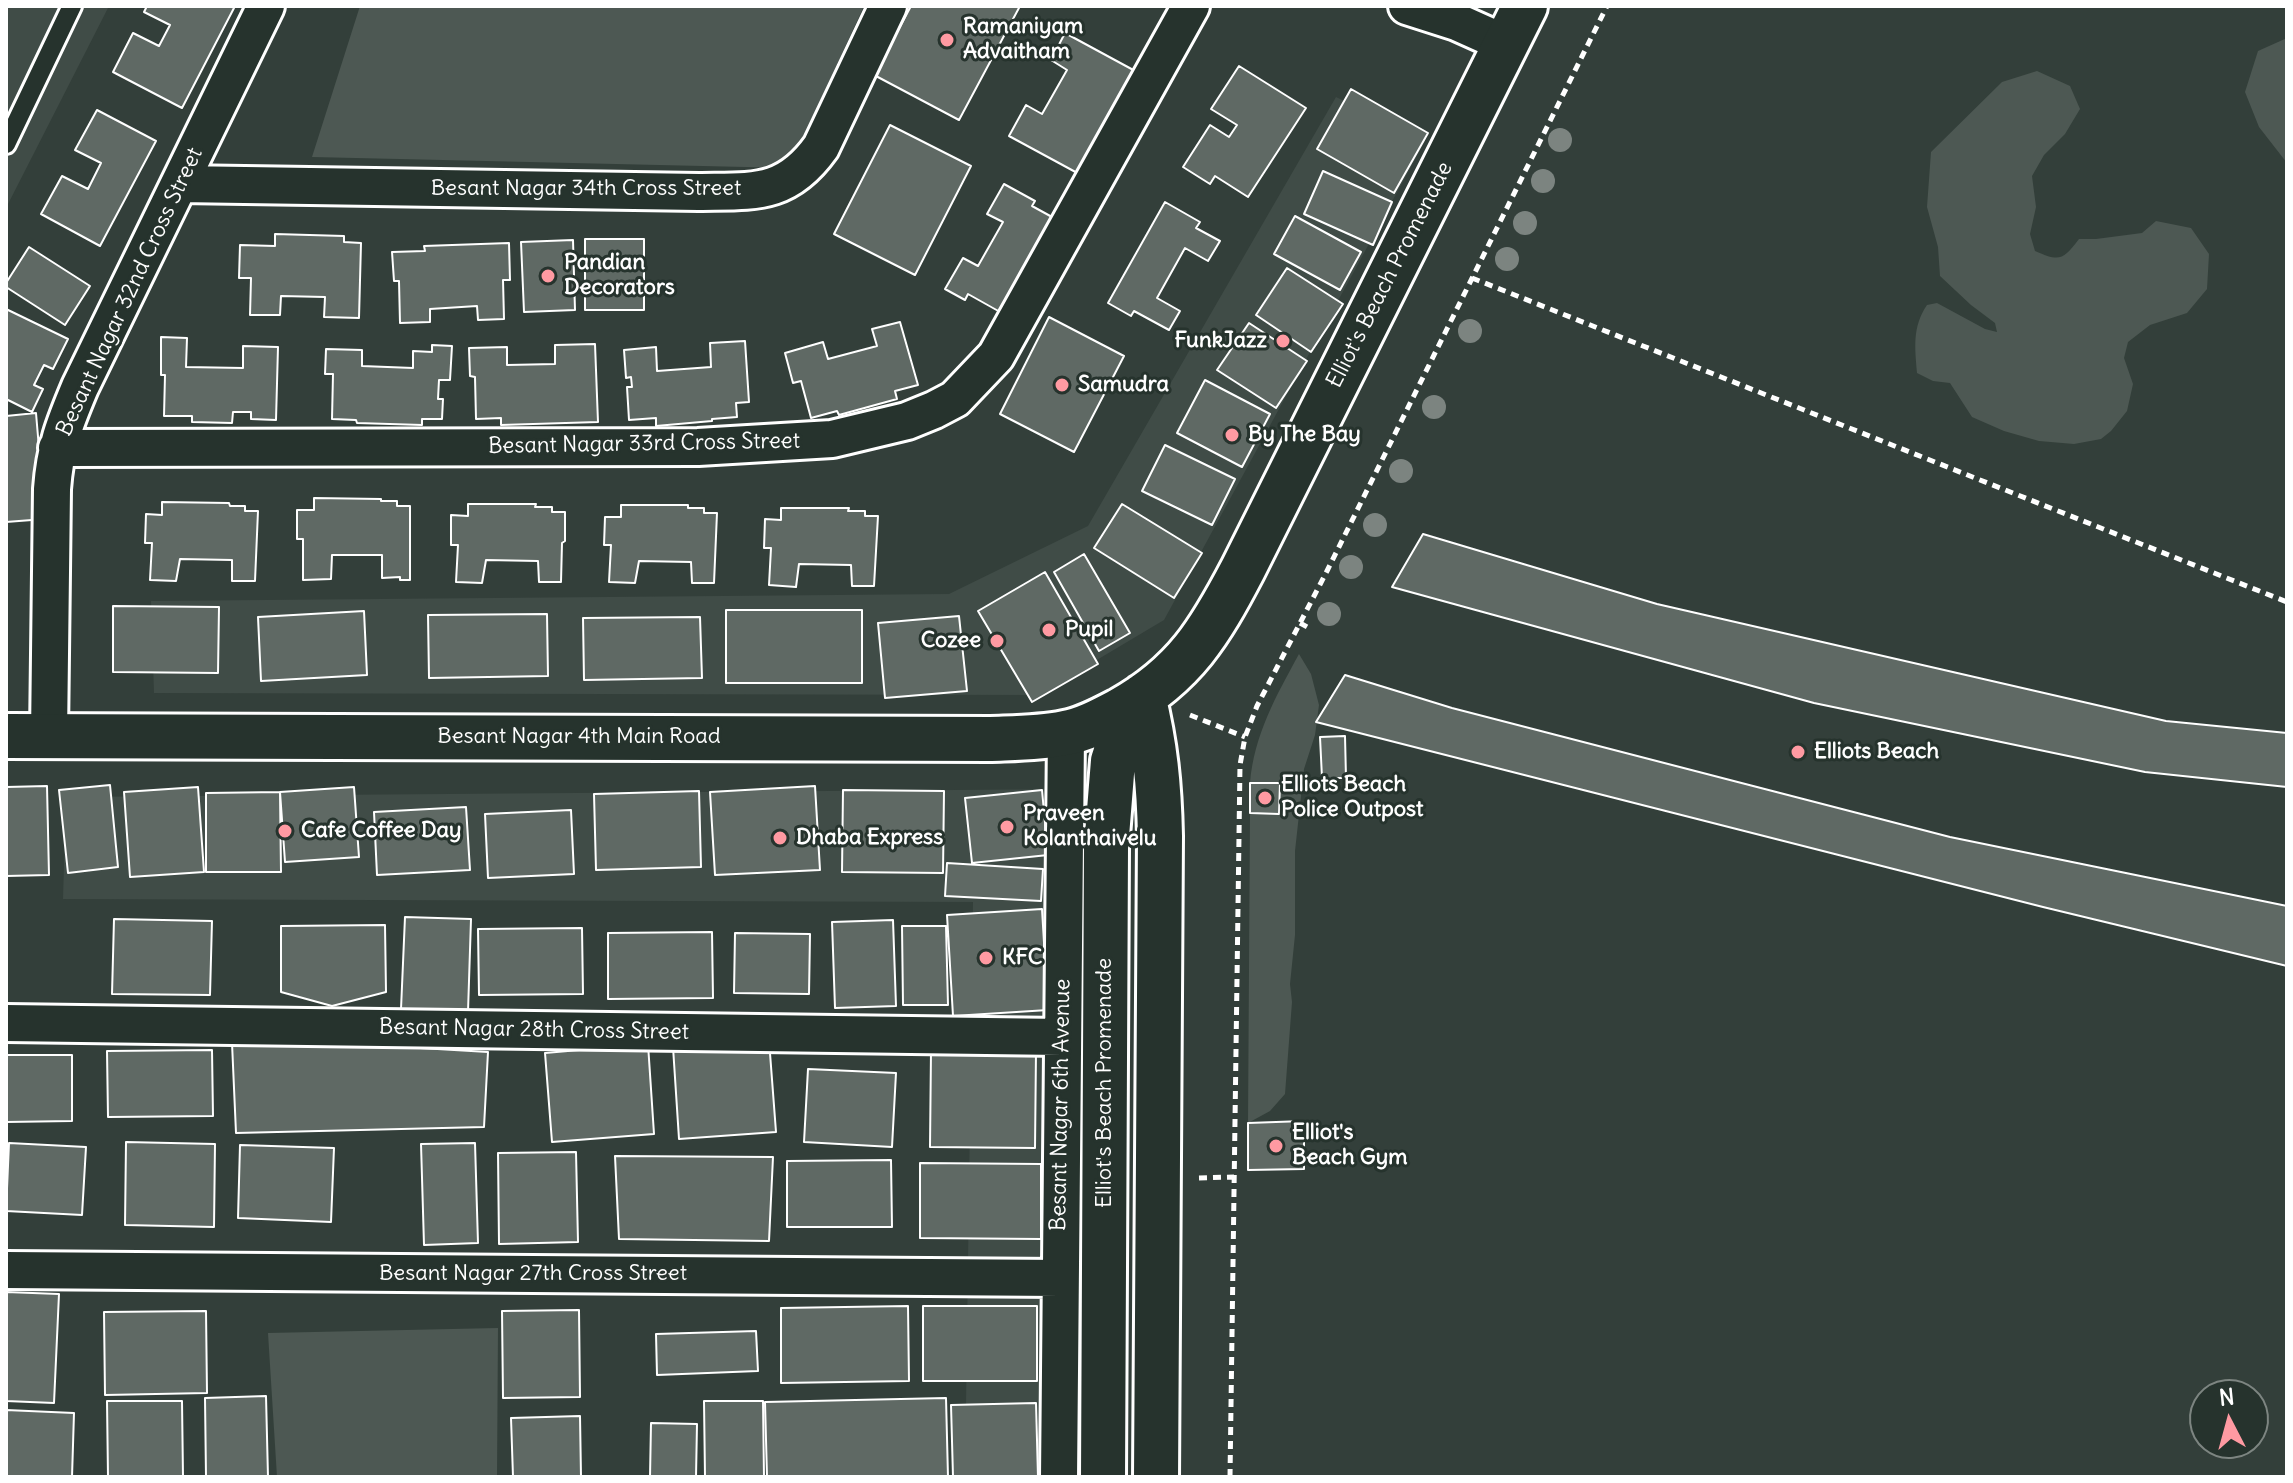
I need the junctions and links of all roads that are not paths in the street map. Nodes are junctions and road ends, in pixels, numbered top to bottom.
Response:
1 (72, 6) edge
2 (266, 6) edge
3 (888, 6) edge
4 (1191, 6) edge
5 (1407, 6) edge
6 (1516, 25) edge
7 (6, 144) edge
8 (180, 184) junction
9 (57, 448) junction
10 (1143, 696) junction
11 (1066, 733) junction
12 (6, 736) edge
13 (49, 736) junction
14 (6, 1023) edge
15 (1062, 1037) junction
16 (6, 1270) edge
17 (1060, 1278) junction
18 (1059, 1477) edge
19 (1103, 1477) edge
20 (1156, 1477) edge

1 - 7 lane
2 - 8 street, Besant Nagar 32nd Cross Street
3 - 8 street, Besant Nagar 34th Cross Street
4 - 9 street, Besant Nagar 33rd Cross Street
5 - 6 street
6 - 10 street, Elliot's Beach Promenade
8 - 9 street, Besant Nagar 32nd Cross Street
9 - 13 street, Besant Nagar 32nd Cross Street
10 - 11 street, Besant Nagar 4th Main Road
10 - 19 street, Elliot's Beach Promenade
10 - 20 street
11 - 13 street, Besant Nagar 4th Main Road
11 - 15 street, Besant Nagar 6th Avenue
12 - 13 street, Besant Nagar 4th Main Road
14 - 15 street, Besant Nagar 28th Cross Street
15 - 17 street, Besant Nagar 6th Avenue
16 - 17 street, Besant Nagar 27th Cross Street
17 - 18 street, Besant Nagar 6th Avenue

